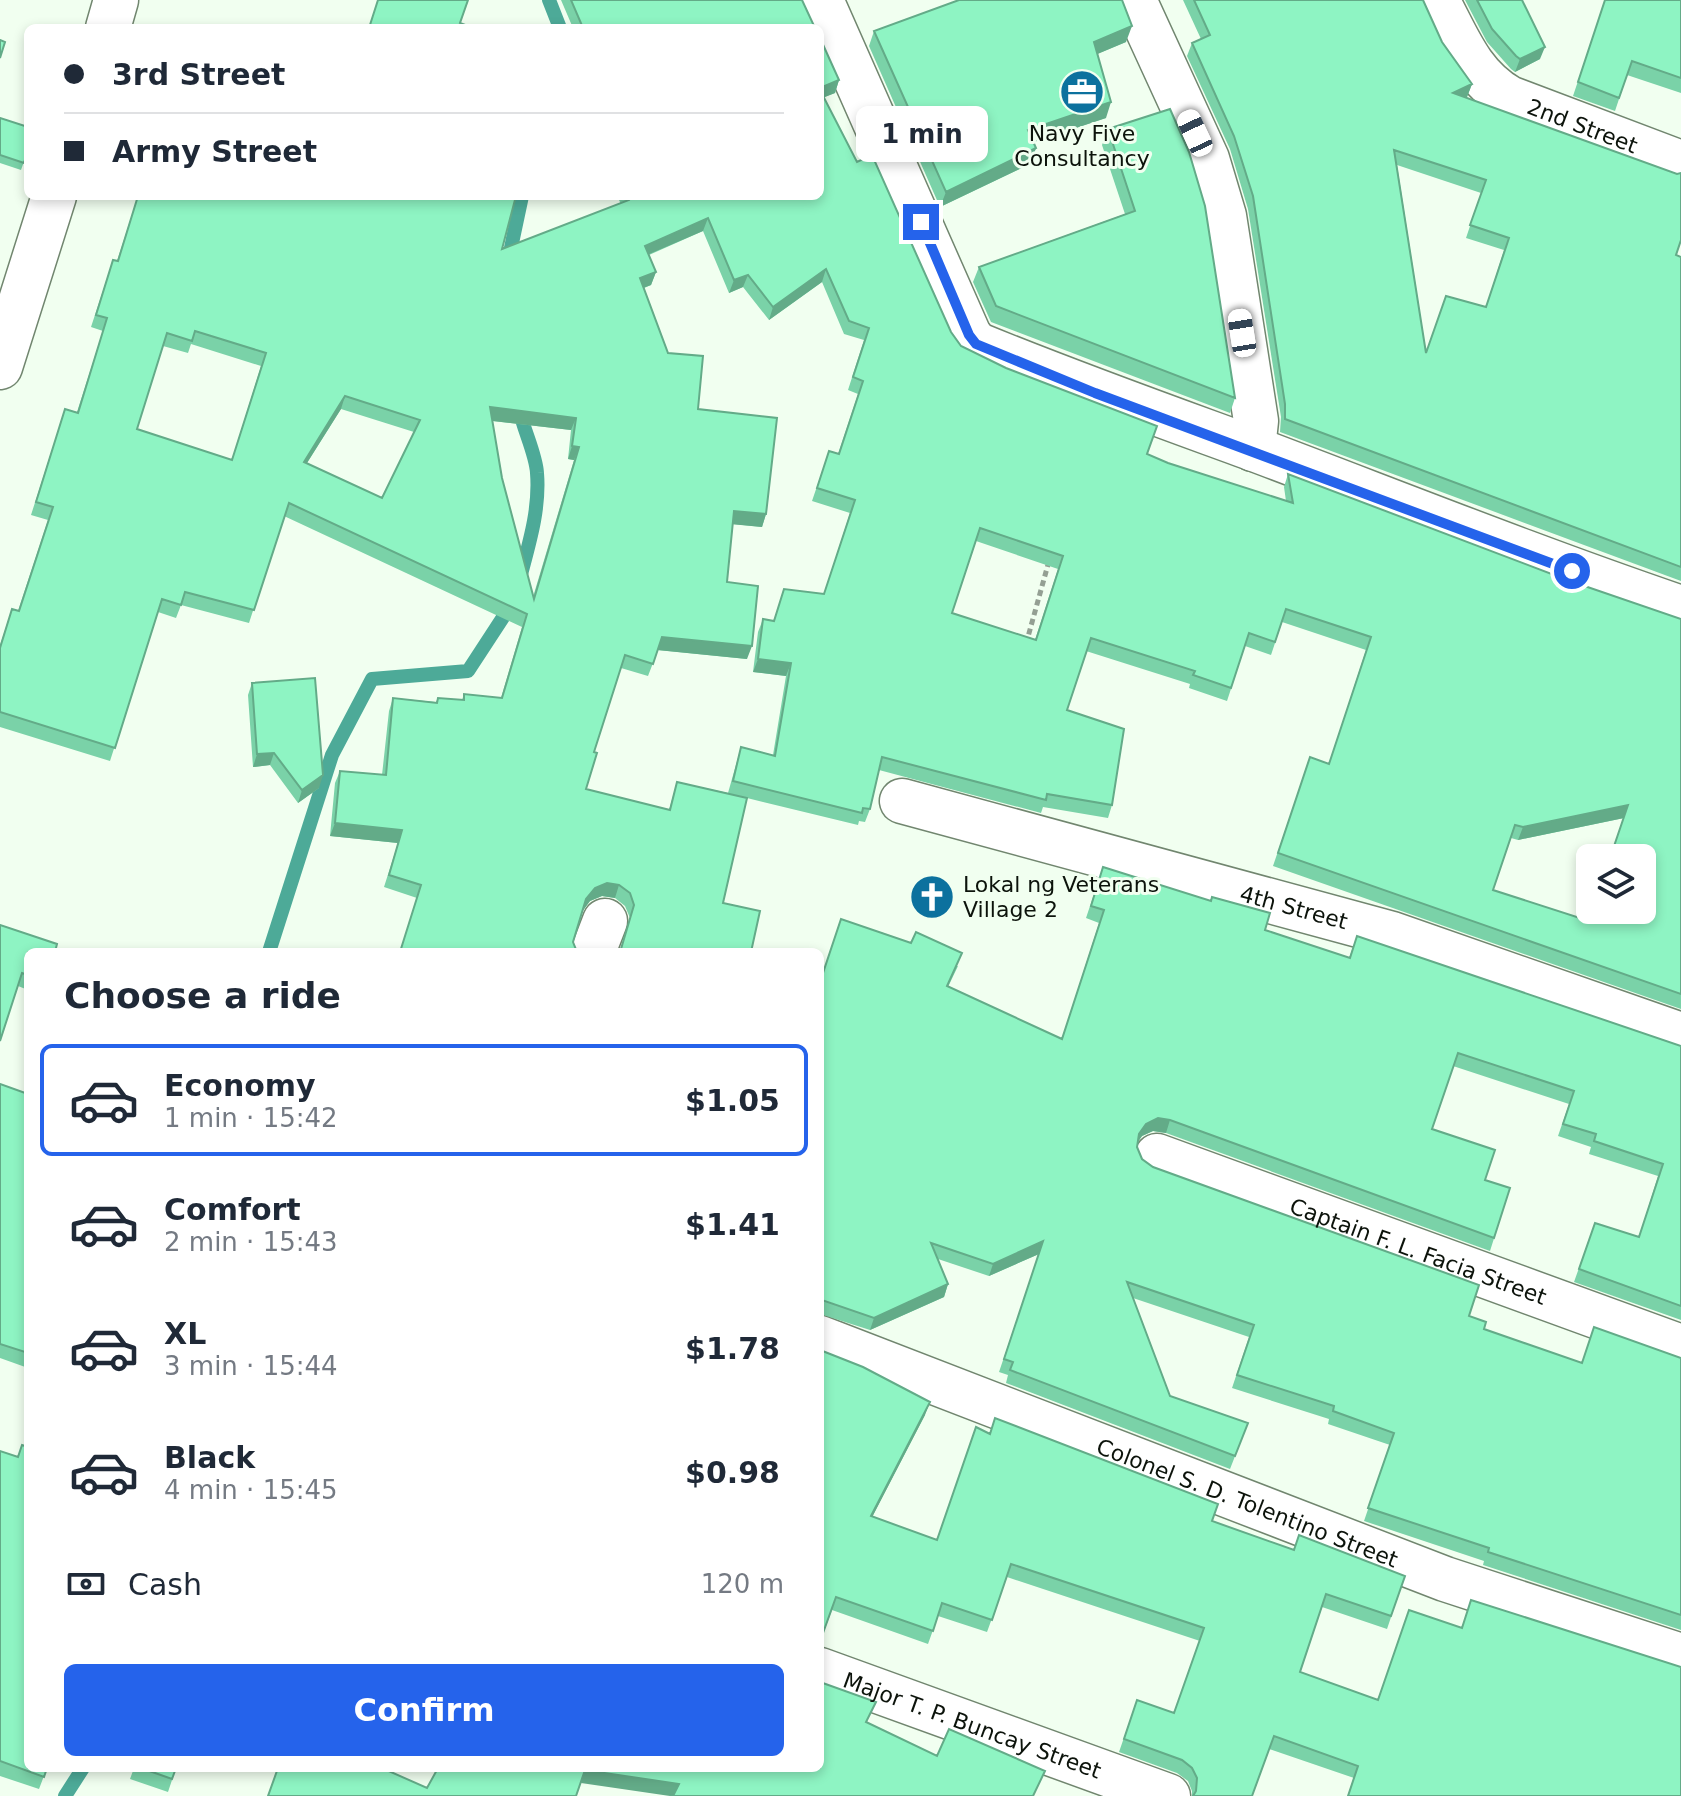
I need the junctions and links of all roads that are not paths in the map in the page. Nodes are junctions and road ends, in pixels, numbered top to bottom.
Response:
1 (116, 0) edge
2 (821, 0) edge
3 (1134, 0) edge
4 (1437, 0) edge
5 (109, 24) edge
6 (1681, 163) edge
7 (53, 200) edge
8 (0, 367) edge
9 (1253, 449) junction
10 (1681, 608) edge
11 (902, 801) dead end
12 (1681, 1035) edge
13 (1157, 1156) dead end
14 (824, 1340) edge
15 (1681, 1347) edge
16 (1681, 1656) edge
17 (824, 1671) edge
18 (1168, 1796) edge

1 - 5 street
2 - 9 street
3 - 9 street
4 - 6 street, 2nd Street
7 - 8 street
9 - 10 street
11 - 12 street, 4th Street
13 - 15 street, Captain F. L. Facia Street
14 - 16 street, Colonel S. D. Tolentino Street
17 - 18 street, Major T. P. Buncay Street

